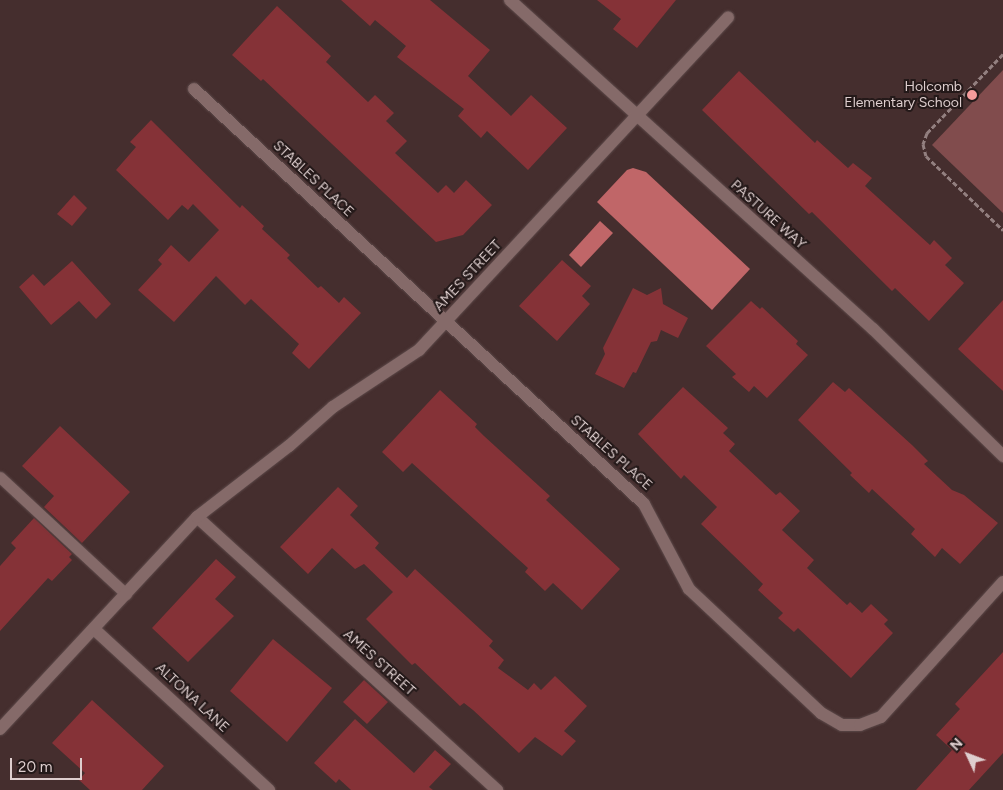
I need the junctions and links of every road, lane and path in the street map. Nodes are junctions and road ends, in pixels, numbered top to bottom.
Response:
1 (510, 0) edge
2 (728, 18) dead end
3 (1003, 54) edge
4 (194, 89) dead end
5 (636, 118) junction
6 (1003, 230) edge
7 (445, 322) junction
8 (1003, 456) edge
9 (0, 477) edge
10 (197, 517) junction
11 (1003, 582) edge
12 (126, 594) junction
13 (94, 629) junction
14 (0, 730) edge
15 (269, 790) edge
16 (497, 790) edge

1 - 5 street, PASTURE WAY
2 - 5 street, AMES STREET
3 - 6 path
4 - 7 street, STABLES PLACE
5 - 7 street, AMES STREET
5 - 8 street, PASTURE WAY
7 - 10 street, AMES STREET
7 - 11 street, STABLES PLACE
9 - 12 lane
10 - 12 street, AMES STREET
10 - 16 street, AMES STREET
12 - 13 street, AMES STREET
13 - 14 street, AMES STREET
13 - 15 street, ALTONA LANE

